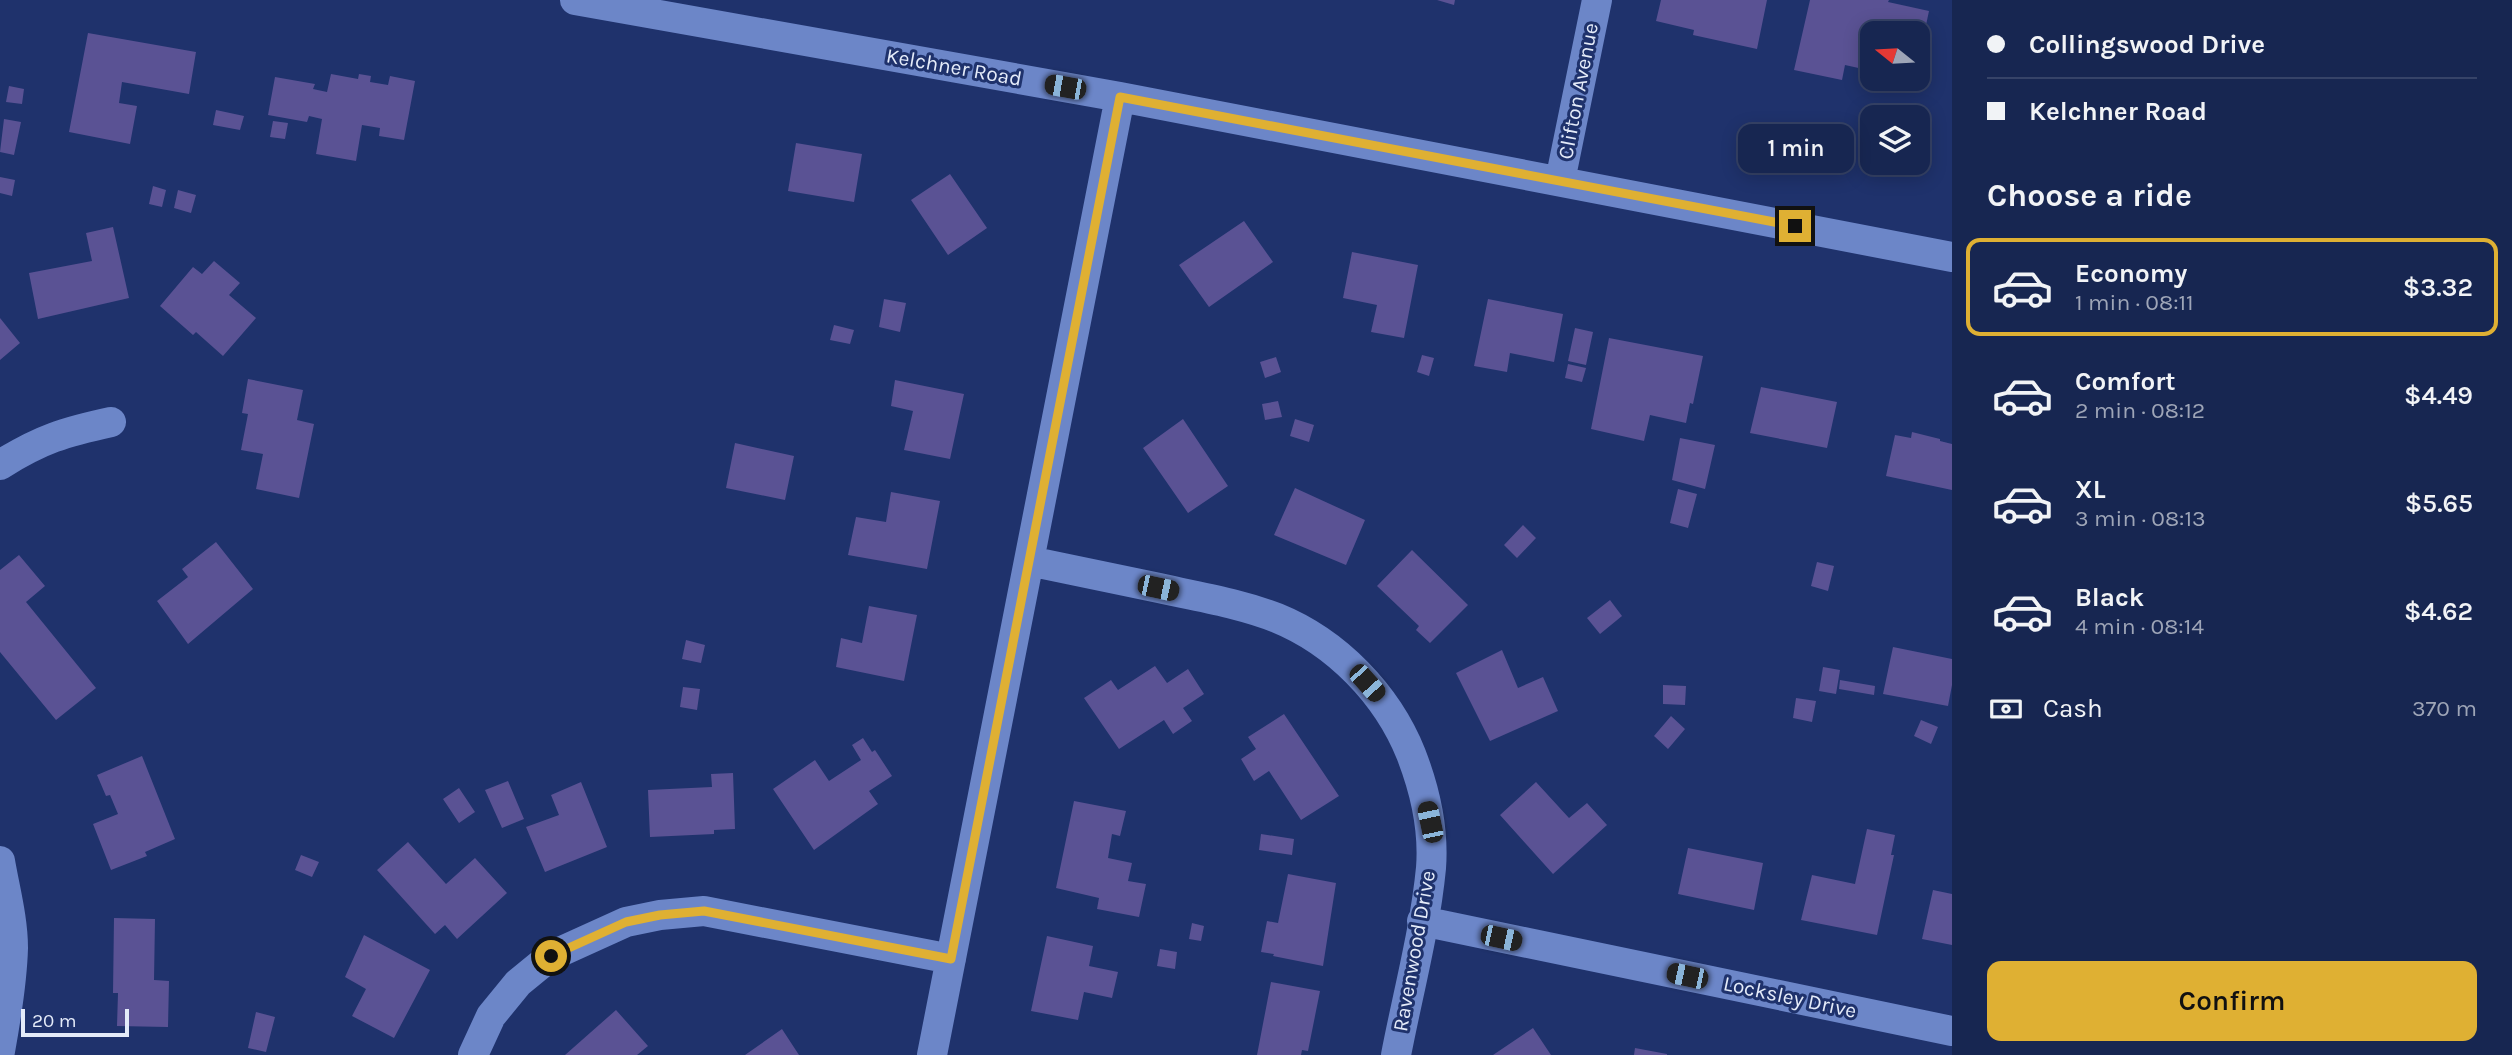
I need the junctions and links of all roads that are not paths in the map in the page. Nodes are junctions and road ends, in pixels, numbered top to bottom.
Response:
1 (575, 0) edge
2 (1597, 0) edge
3 (1120, 97) junction
4 (1560, 181) junction
5 (1952, 257) edge
6 (111, 422) dead end
7 (0, 465) edge
8 (1029, 561) junction
9 (0, 861) edge
10 (1422, 922) junction
11 (951, 959) junction
12 (1952, 1031) edge
13 (0, 1051) edge
14 (472, 1055) edge
15 (932, 1055) edge
16 (1395, 1055) edge

1 - 3 street, Kelchner Road
2 - 4 street, Clifton Avenue
3 - 4 street, Kelchner Road
3 - 8 street
4 - 5 street, Kelchner Road
6 - 7 street
8 - 10 street, Ravenwood Drive
8 - 11 street
9 - 13 street
10 - 12 street, Locksley Drive
10 - 16 street, Ravenwood Drive
11 - 14 street
11 - 15 street

